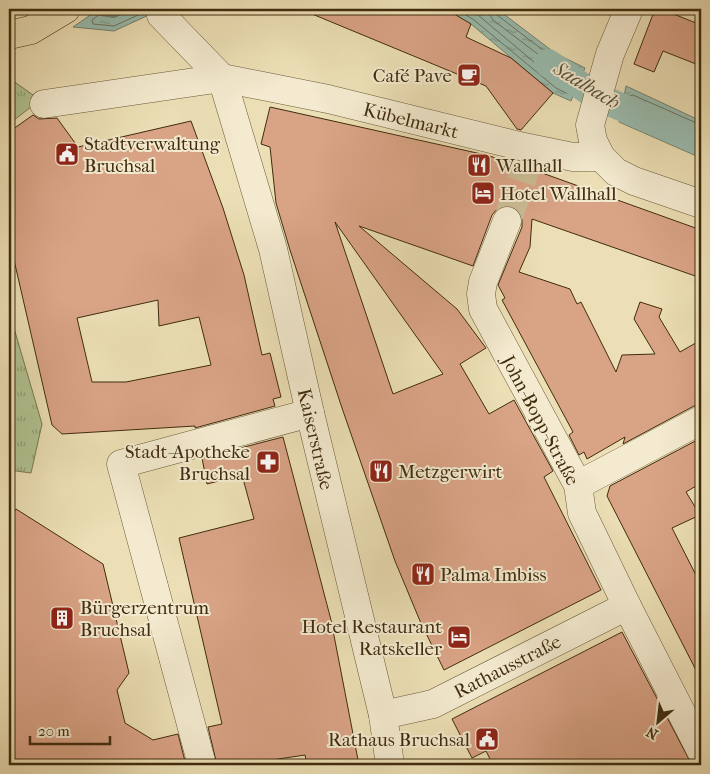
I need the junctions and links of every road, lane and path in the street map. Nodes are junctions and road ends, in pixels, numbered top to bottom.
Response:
1 (66, 9) edge
2 (629, 9) edge
3 (161, 15) dead end
4 (9, 36) edge
5 (222, 78) junction
6 (44, 104) dead end
7 (601, 157) junction
8 (701, 204) edge
9 (508, 221) tunnel mouth
10 (310, 413) junction
11 (701, 420) edge
12 (578, 485) junction
13 (627, 606) junction
14 (383, 715) junction
15 (701, 751) edge
16 (202, 765) edge
17 (390, 765) edge

1 - 4 main road
2 - 7 street
3 - 5 street
5 - 6 street, Kübelmarkt
5 - 7 street, Kübelmarkt
5 - 10 street, Kaiserstraße
7 - 8 street
9 - 12 street, John-Bopp-Straße
10 - 14 street, Kaiserstraße
10 - 16 street
11 - 12 street
12 - 13 street, John-Bopp-Straße
13 - 14 street, Rathausstraße
13 - 15 street, John-Bopp-Straße
14 - 17 street, Kaiserstraße

